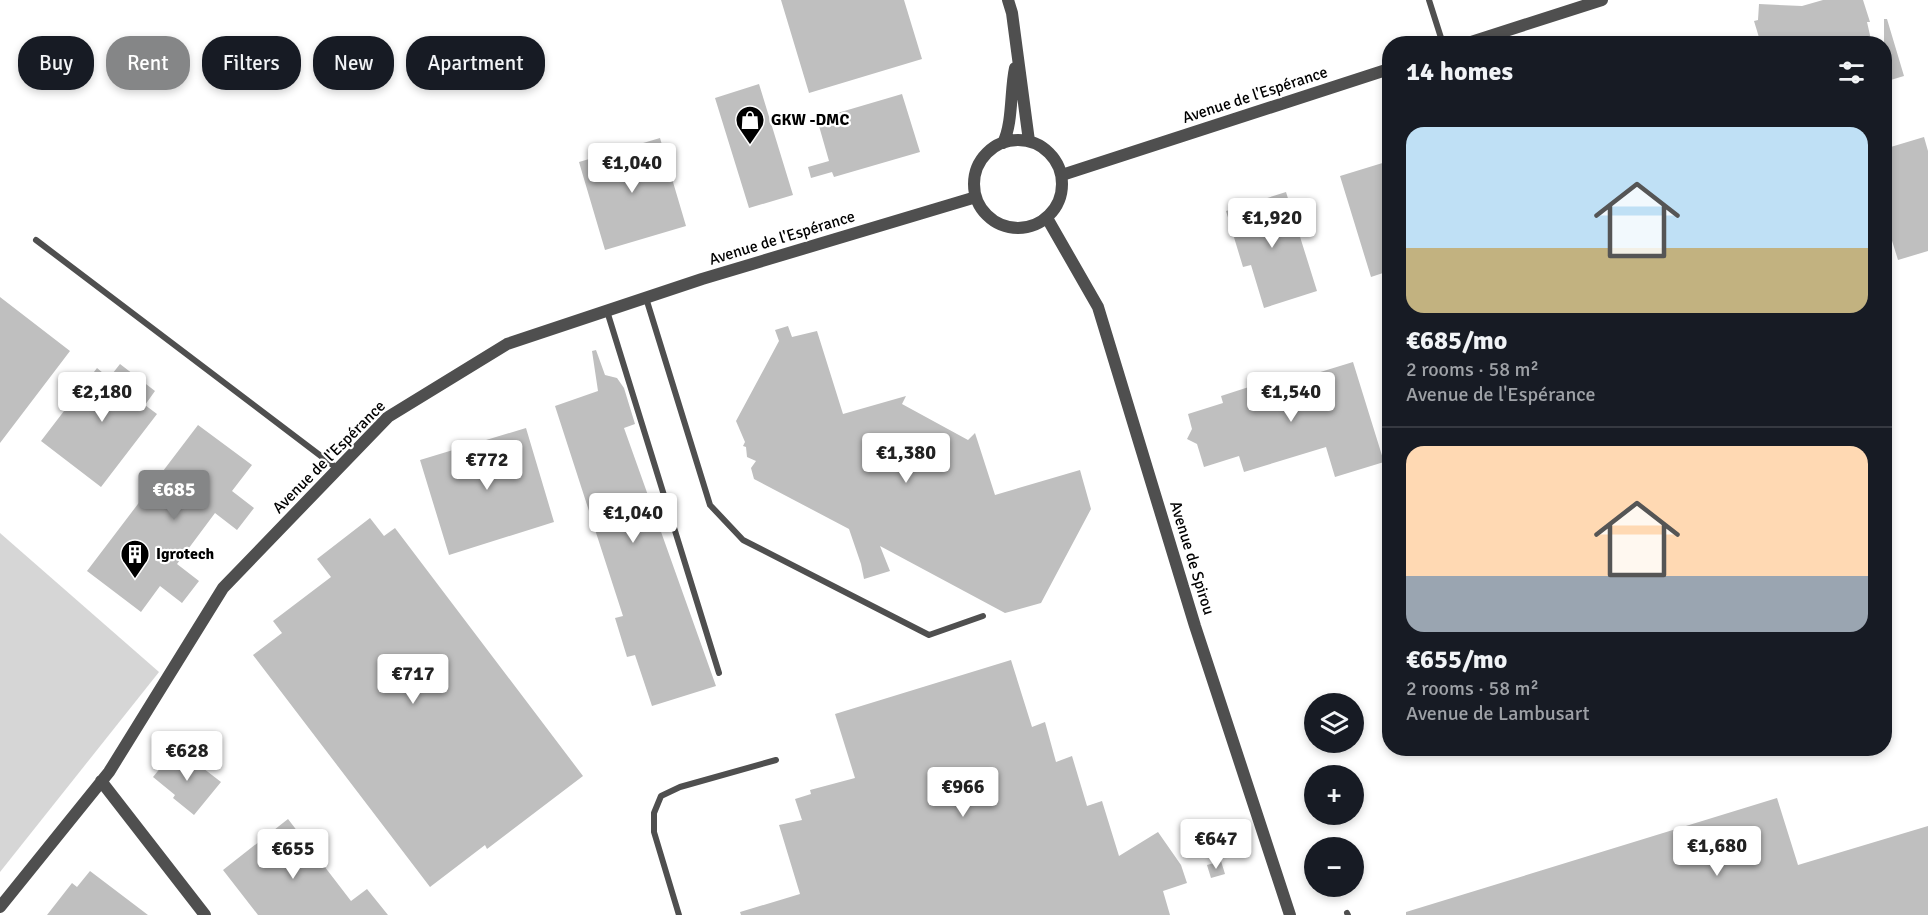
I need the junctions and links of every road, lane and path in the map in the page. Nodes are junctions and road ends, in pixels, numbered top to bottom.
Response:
1 (1008, 0) edge
2 (1430, 0) edge
3 (1602, 0) edge
4 (1441, 36) edge
5 (1490, 36) edge
6 (1017, 59) junction
7 (1382, 71) edge
8 (1029, 141) junction
9 (1003, 143) junction
10 (1062, 175) junction
11 (976, 197) junction
12 (1047, 218) junction
13 (36, 240) dead end
14 (646, 298) junction
15 (607, 311) junction
16 (338, 469) junction
17 (984, 616) dead end
18 (719, 673) dead end
19 (776, 760) dead end
20 (101, 781) junction
21 (0, 907) edge
22 (205, 915) edge
23 (679, 915) edge
24 (1290, 915) edge

1 - 6 street
2 - 4 lane
3 - 5 street
6 - 8 street
6 - 9 street
7 - 10 street, Avenue de l'Espérance
8 - 9 street
8 - 10 street
9 - 11 street
10 - 12 street
11 - 12 street
11 - 14 street, Avenue de l'Espérance
12 - 24 street, Avenue de Spirou
13 - 16 lane
14 - 15 street, Avenue de l'Espérance
14 - 17 lane
15 - 16 street, Avenue de l'Espérance
15 - 18 lane
16 - 20 street, Avenue de l'Espérance
19 - 23 lane
20 - 21 street, Avenue de l'Espérance
20 - 22 street

